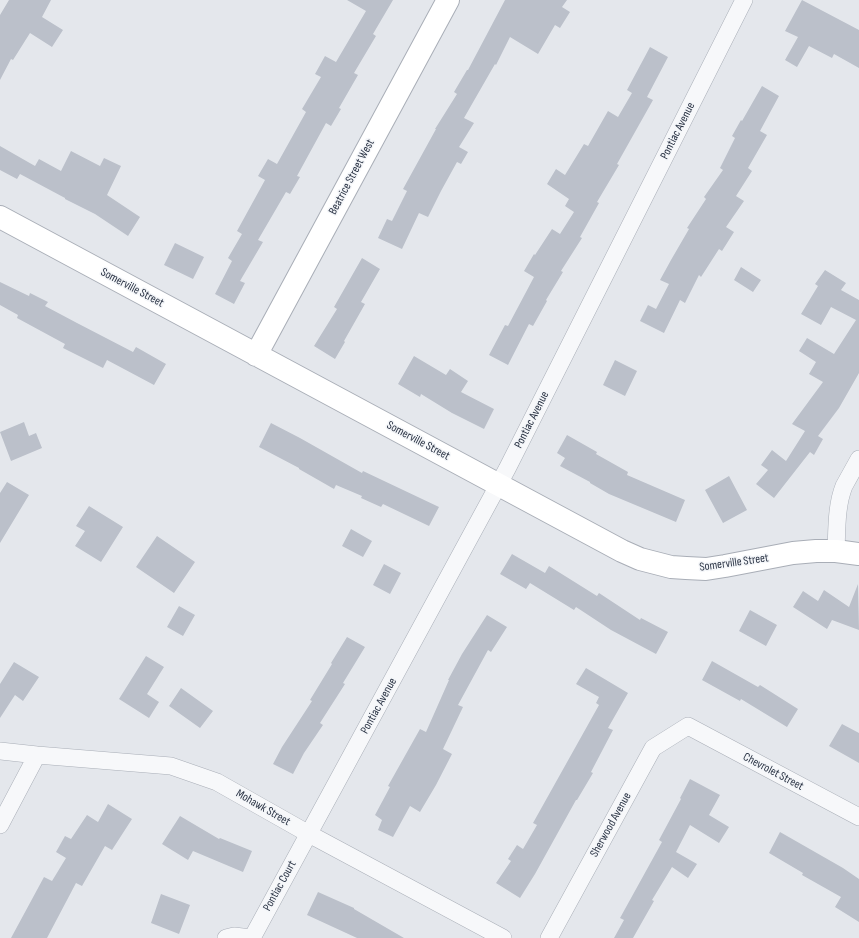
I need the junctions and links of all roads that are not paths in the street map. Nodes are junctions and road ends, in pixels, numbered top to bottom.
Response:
1 (448, 0) edge
2 (744, 0) edge
3 (0, 217) edge
4 (256, 355) junction
5 (859, 459) edge
6 (498, 484) junction
7 (836, 551) junction
8 (859, 554) edge
9 (688, 726) joint
10 (0, 751) edge
11 (37, 755) junction
12 (859, 818) edge
13 (0, 825) edge
14 (309, 834) junction
15 (226, 938) edge
16 (251, 938) edge
17 (503, 938) edge
18 (549, 938) edge

1 - 4 street, Beatrice Street West
2 - 6 street, Pontiac Avenue
3 - 4 street, Somerville Street
4 - 6 street, Somerville Street
5 - 7 street
6 - 7 street, Somerville Street
6 - 14 street, Pontiac Avenue
7 - 8 street, Somerville Street
9 - 12 street, Chevrolet Street
9 - 18 street, Sherwood Avenue
10 - 11 street, Mohawk Street
11 - 13 street
11 - 14 street, Mohawk Street
14 - 16 street, Pontiac Court
14 - 17 street, Mohawk Street
15 - 16 street, Pontiac Court

